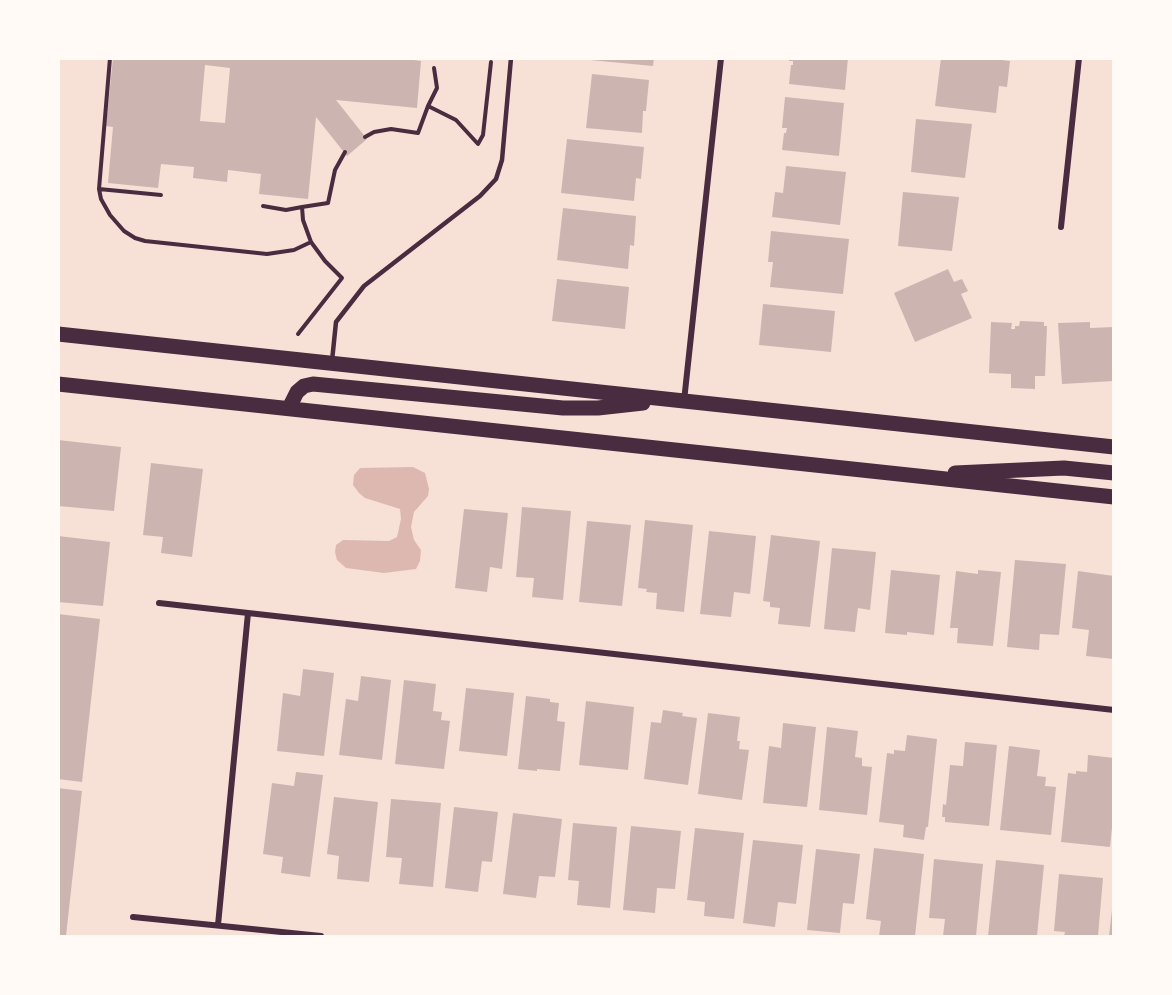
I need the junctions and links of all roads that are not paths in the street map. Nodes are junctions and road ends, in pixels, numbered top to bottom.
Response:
1 (512, 58) edge
2 (721, 58) edge
3 (1079, 58) edge
4 (1061, 227) dead end
5 (58, 334) edge
6 (332, 363) junction
7 (58, 384) edge
8 (677, 400) junction
9 (289, 408) junction
10 (1113, 447) edge
11 (1113, 473) edge
12 (914, 476) junction
13 (1113, 497) edge
14 (159, 603) dead end
15 (248, 613) junction
16 (1113, 710) edge
17 (133, 917) dead end
18 (218, 925) junction
19 (321, 936) edge

1 - 6 lane
2 - 8 street
3 - 4 street
5 - 6 main road
6 - 8 main road
7 - 9 main road
8 - 9 main road
8 - 10 main road
9 - 12 main road
11 - 12 main road
12 - 13 main road
14 - 15 street
15 - 16 street
15 - 18 street
17 - 18 street
18 - 19 street

